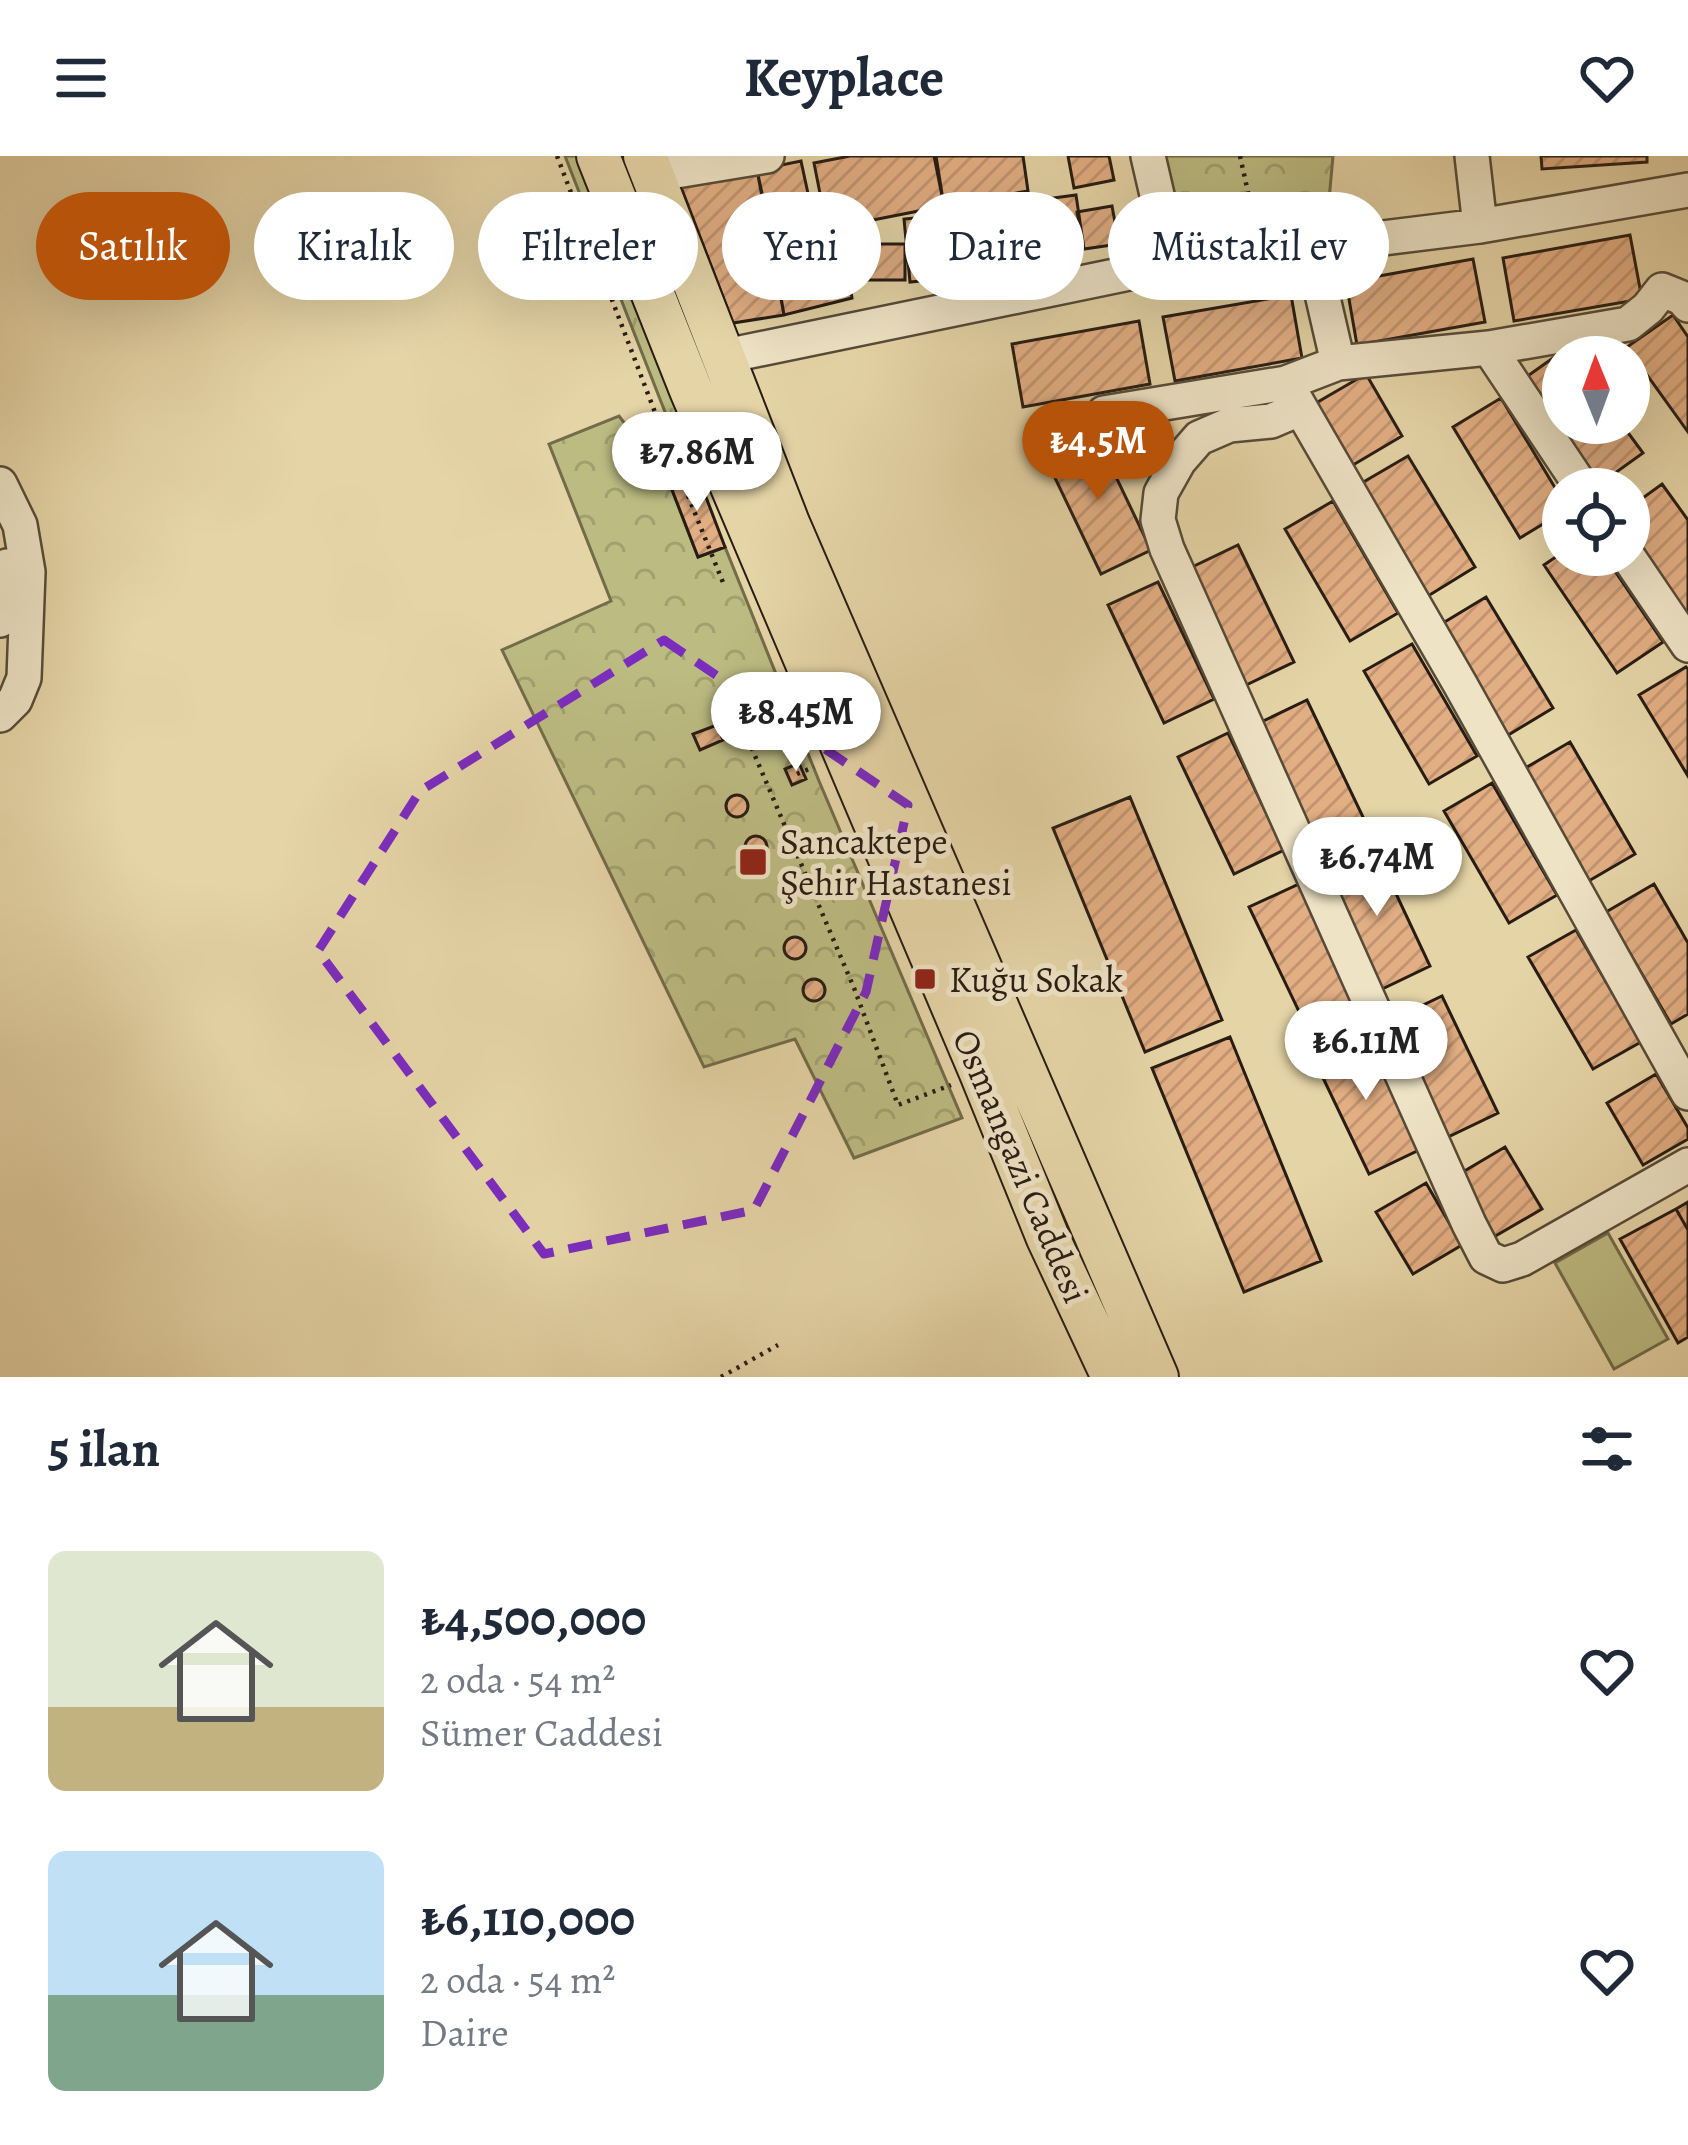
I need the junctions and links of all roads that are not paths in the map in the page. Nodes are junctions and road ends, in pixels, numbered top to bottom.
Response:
1 (598, 156) edge
2 (767, 156) edge
3 (1148, 156) edge
4 (1472, 156) edge
5 (649, 165) edge
6 (1688, 190) edge
7 (1156, 192) edge
8 (1480, 226) junction
9 (1389, 237) edge
10 (1108, 277) edge
11 (1324, 300) edge
12 (1688, 305) edge
13 (1489, 348) junction
14 (721, 357) junction
15 (1338, 362) junction
16 (1293, 396) junction
17 (1104, 413) dead end
18 (1569, 468) edge
19 (0, 484) edge
20 (0, 523) edge
21 (1641, 576) edge
22 (0, 620) edge
23 (1688, 645) edge
24 (0, 715) edge
25 (1688, 1093) edge
26 (1688, 1165) edge
27 (1113, 1377) edge
28 (1157, 1377) edge

1 - 27 main road, Osmangazi Caddesi
2 - 5 street
3 - 7 street
4 - 8 street
5 - 14 main road, Osmangazi Caddesi
6 - 8 street
8 - 9 street
10 - 14 street
11 - 15 street
12 - 13 street
13 - 15 street
13 - 18 street
14 - 28 main road, Osmangazi Caddesi
15 - 16 street
16 - 17 street
16 - 25 street
16 - 26 street
19 - 24 street
20 - 22 street
21 - 23 street

